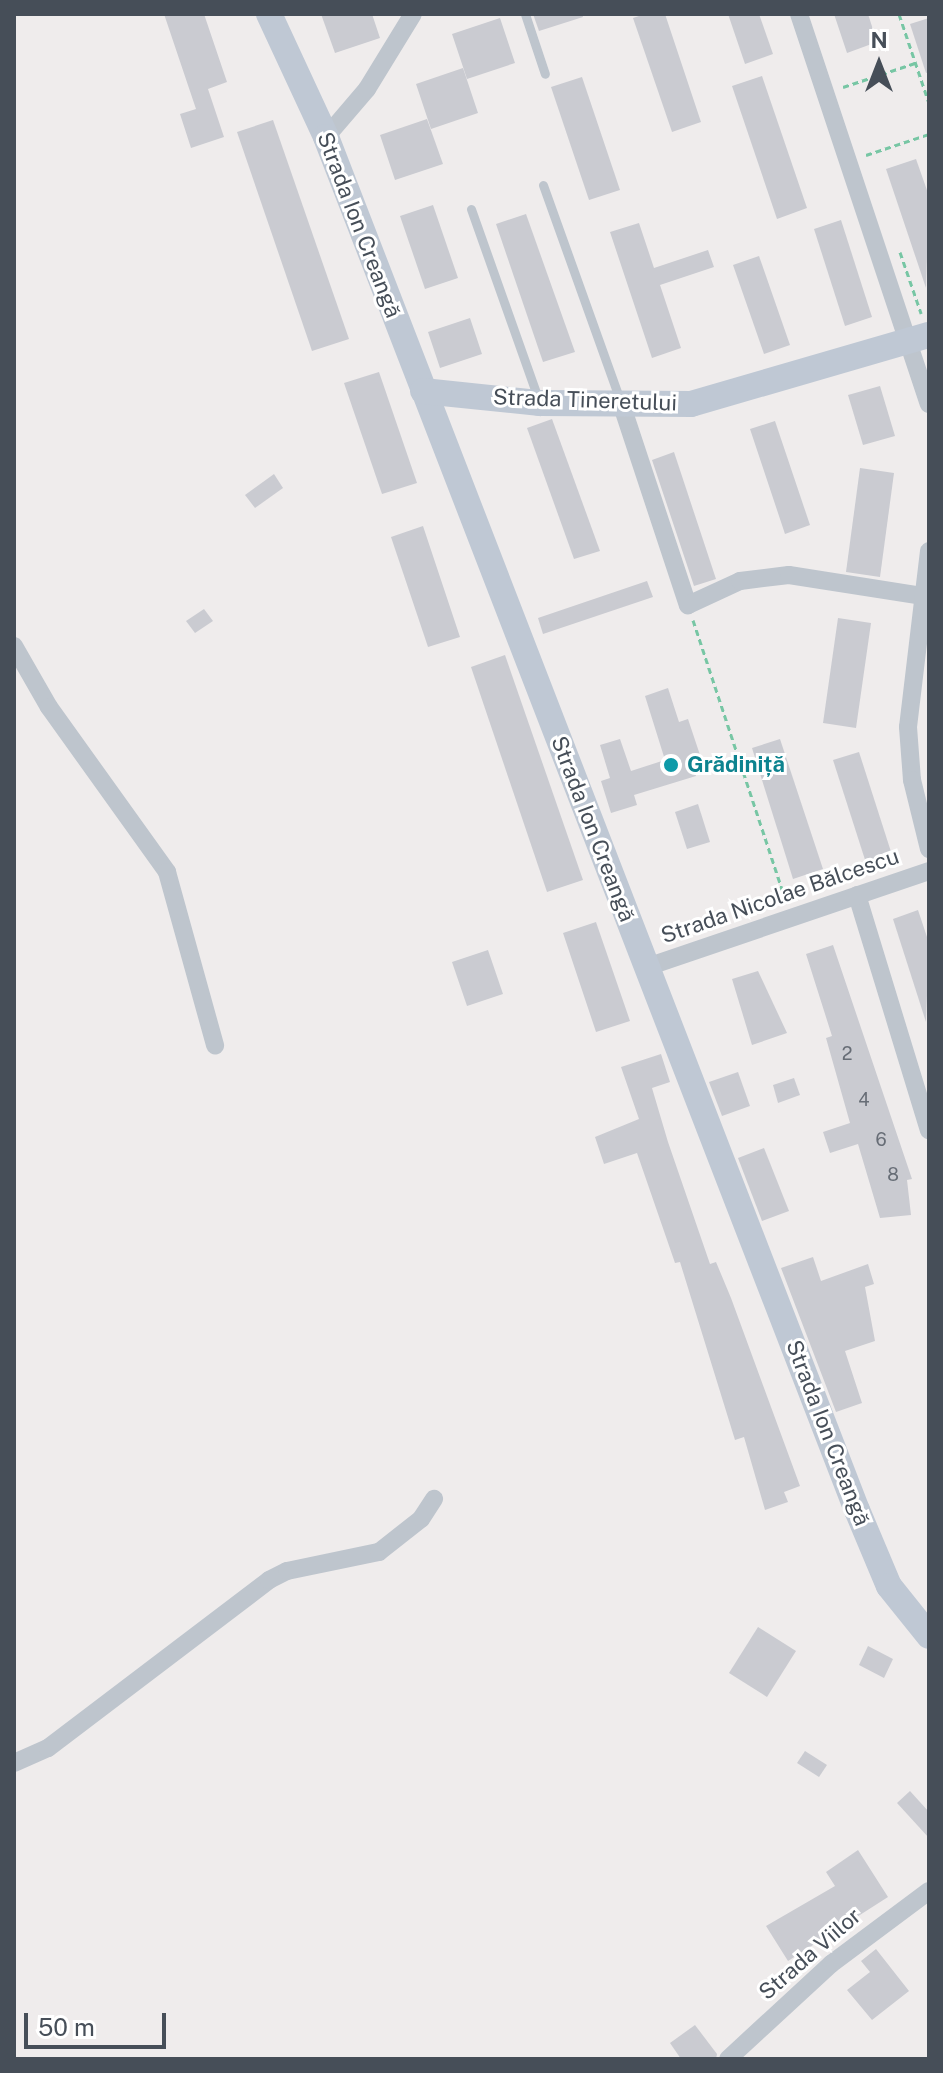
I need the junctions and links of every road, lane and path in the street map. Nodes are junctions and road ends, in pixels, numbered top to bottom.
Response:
1 (269, 14) edge
2 (413, 14) edge
3 (525, 14) edge
4 (799, 14) edge
5 (899, 14) edge
6 (915, 62) junction
7 (545, 74) dead end
8 (843, 87) dead end
9 (929, 103) edge
10 (929, 134) edge
11 (326, 137) junction
12 (866, 155) dead end
13 (543, 185) dead end
14 (471, 209) dead end
15 (919, 338) edge
16 (423, 391) junction
17 (540, 403) junction
18 (929, 404) edge
19 (622, 406) junction
20 (929, 551) edge
21 (923, 596) junction
22 (688, 605) junction
23 (14, 646) edge
24 (929, 849) edge
25 (929, 871) edge
26 (857, 895) junction
27 (791, 917) junction
28 (647, 967) junction
29 (215, 1045) dead end
30 (928, 1125) edge
31 (434, 1499) dead end
32 (929, 1636) edge
33 (14, 1763) edge
34 (929, 1891) edge
35 (728, 2059) edge

1 - 11 street, Strada Ion Creangă
2 - 11 street
3 - 7 lane
4 - 15 street
5 - 6 path
6 - 8 path
6 - 9 path
10 - 12 path
11 - 16 street, Strada Ion Creangă
13 - 19 lane
14 - 17 lane
15 - 18 street
15 - 19 street, Strada Tineretului
16 - 17 street, Strada Tineretului
16 - 28 street, Strada Ion Creangă
17 - 19 street, Strada Tineretului
19 - 22 street
20 - 21 street
21 - 22 street
21 - 24 street
22 - 27 path
23 - 29 street
25 - 26 street, Strada Nicolae Bălcescu
26 - 27 street, Strada Nicolae Bălcescu
26 - 30 street
27 - 28 street, Strada Nicolae Bălcescu
28 - 32 street, Strada Ion Creangă
31 - 33 street
34 - 35 street, Strada Viilor

